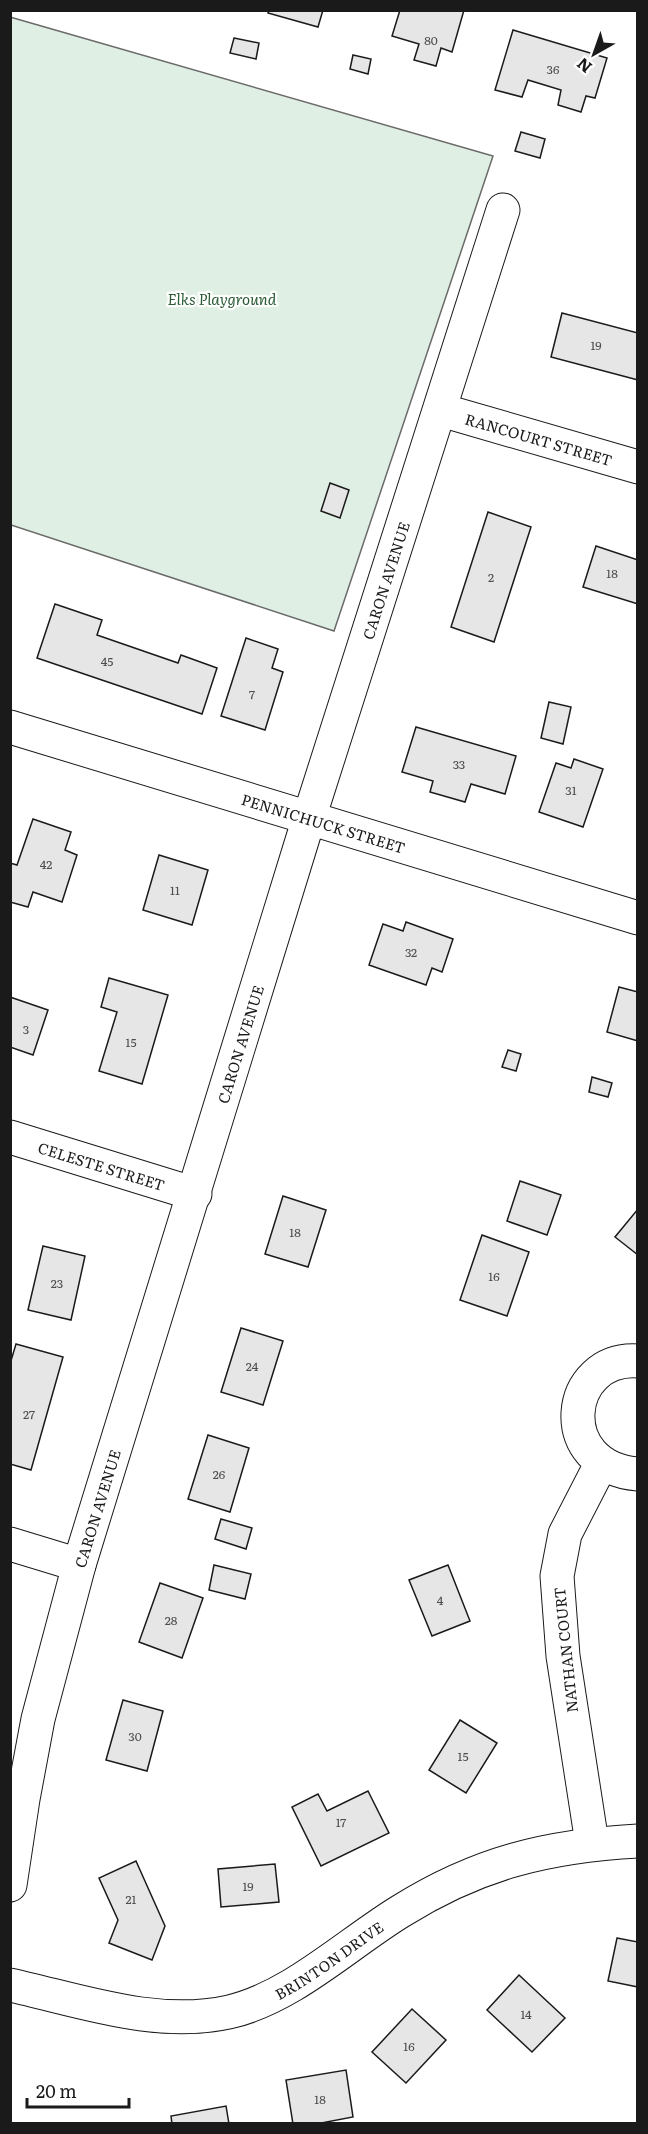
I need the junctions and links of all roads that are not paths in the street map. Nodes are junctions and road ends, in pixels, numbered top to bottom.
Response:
1 (503, 210) dead end
2 (441, 410) junction
3 (638, 467) edge
4 (10, 727) edge
5 (309, 818) junction
6 (638, 918) edge
7 (10, 1137) edge
8 (195, 1194) junction
9 (638, 1361) edge
10 (601, 1464) junction
11 (638, 1474) edge
12 (10, 1544) edge
13 (80, 1565) junction
14 (638, 1841) edge
15 (592, 1843) junction
16 (10, 1886) edge
17 (10, 1985) edge

1 - 2 street, CARON AVENUE
2 - 3 street, RANCOURT STREET
2 - 5 street, CARON AVENUE
4 - 5 street, PENNICHUCK STREET
5 - 6 street, PENNICHUCK STREET
5 - 8 street, CARON AVENUE
7 - 8 street, CELESTE STREET
8 - 13 street, CARON AVENUE
9 - 10 street
10 - 11 street
10 - 15 street, NATHAN COURT
12 - 13 street
13 - 16 street, CARON AVENUE
14 - 15 street, BRINTON DRIVE
15 - 17 street, BRINTON DRIVE

